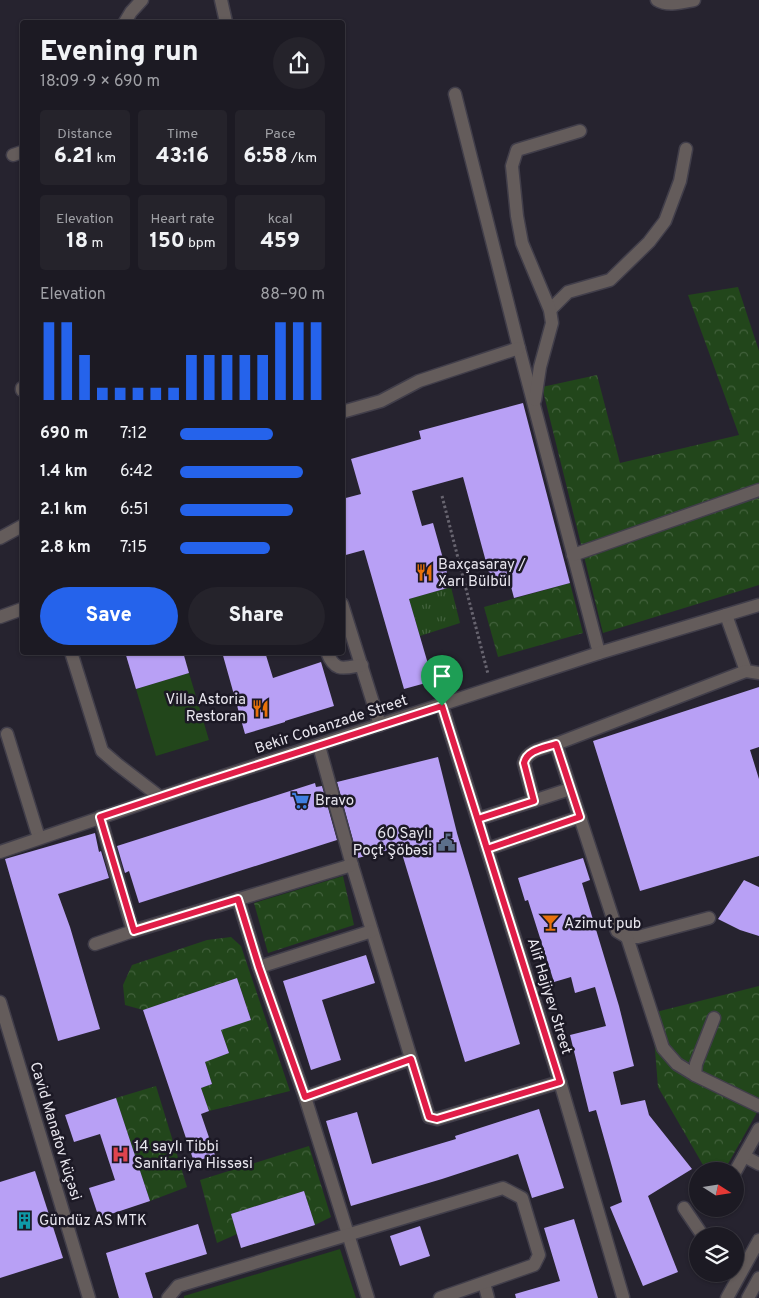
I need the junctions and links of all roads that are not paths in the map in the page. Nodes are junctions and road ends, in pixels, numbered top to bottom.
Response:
1 (142, 0) edge
2 (221, 0) edge
3 (657, 0) edge
4 (694, 0) edge
5 (126, 20) edge
6 (226, 20) edge
7 (455, 94) dead end
8 (580, 131) dead end
9 (686, 149) dead end
10 (550, 310) junction
11 (519, 348) junction
12 (534, 405) junction
13 (345, 411) edge
14 (759, 490) edge
15 (20, 527) edge
16 (0, 538) edge
17 (573, 555) junction
18 (759, 605) edge
19 (20, 610) edge
20 (345, 613) edge
21 (726, 615) junction
22 (0, 617) edge
23 (599, 654) junction
24 (72, 655) edge
25 (329, 655) edge
26 (362, 665) junction
27 (753, 672) edge
28 (442, 706) junction
29 (380, 725) junction
30 (7, 734) dead end
31 (556, 744) junction
32 (319, 746) junction
33 (570, 789) junction
34 (160, 797) junction
35 (534, 801) junction
36 (100, 817) junction
37 (580, 817) junction
38 (478, 819) junction
39 (38, 838) junction
40 (487, 849) junction
41 (0, 852) edge
42 (352, 865) junction
43 (238, 899) junction
44 (709, 918) dead end
45 (134, 931) junction
46 (372, 931) junction
47 (627, 937) junction
48 (95, 944) dead end
49 (259, 967) junction
50 (0, 1002) edge
51 (714, 1018) dead end
52 (411, 1059) junction
53 (696, 1074) junction
54 (560, 1082) junction
55 (305, 1097) junction
56 (759, 1106) edge
57 (759, 1129) edge
58 (744, 1156) junction
59 (741, 1162) edge
60 (759, 1164) edge
61 (684, 1208) dead end
62 (697, 1227) edge
63 (348, 1234) junction
64 (759, 1240) edge
65 (744, 1261) edge
66 (759, 1278) edge
67 (731, 1282) edge
68 (484, 1283) junction
69 (623, 1297) edge
70 (89, 1298) edge
71 (168, 1298) edge
72 (368, 1298) edge
73 (440, 1298) edge
74 (488, 1298) edge
75 (727, 1298) edge
76 (748, 1298) edge

1 - 5 street
2 - 6 street
3 - 4 street
7 - 11 street
8 - 10 street
9 - 10 street
10 - 12 street
11 - 12 street
11 - 13 street
12 - 17 street
14 - 17 street
15 - 16 street
17 - 23 street
18 - 21 street, Bekir Cobanzade Street
19 - 22 street
20 - 26 street
21 - 23 street, Bekir Cobanzade Street
21 - 27 street
23 - 28 street, Bekir Cobanzade Street
24 - 34 street
25 - 26 street
26 - 29 street
27 - 31 street
28 - 29 street, Bekir Cobanzade Street
28 - 38 street, Alif Hajiyev Street
29 - 32 street, Bekir Cobanzade Street
30 - 39 street
31 - 33 street
31 - 35 street
32 - 34 street, Bekir Cobanzade Street
32 - 42 street
33 - 35 street
33 - 37 street
34 - 36 street, Bekir Cobanzade Street
35 - 38 street
36 - 39 street, Bekir Cobanzade Street
36 - 45 street
37 - 40 street
37 - 47 street
38 - 40 street, Alif Hajiyev Street
39 - 41 street, Bekir Cobanzade Street
40 - 54 street, Alif Hajiyev Street
42 - 43 street
42 - 46 street
43 - 45 street
43 - 49 street
44 - 47 street
45 - 48 street
46 - 49 street
46 - 52 street
47 - 53 street
49 - 55 street
50 - 70 street, Cavid Manafov küçəsi
51 - 53 street
52 - 54 street
52 - 55 street
53 - 56 street
54 - 69 street, Alif Hajiyev Street
55 - 63 street
57 - 58 street
58 - 59 street
58 - 60 street
61 - 62 street
63 - 68 street
63 - 71 street
63 - 72 street
64 - 65 street
66 - 76 street
67 - 75 street
68 - 73 street
68 - 74 street

